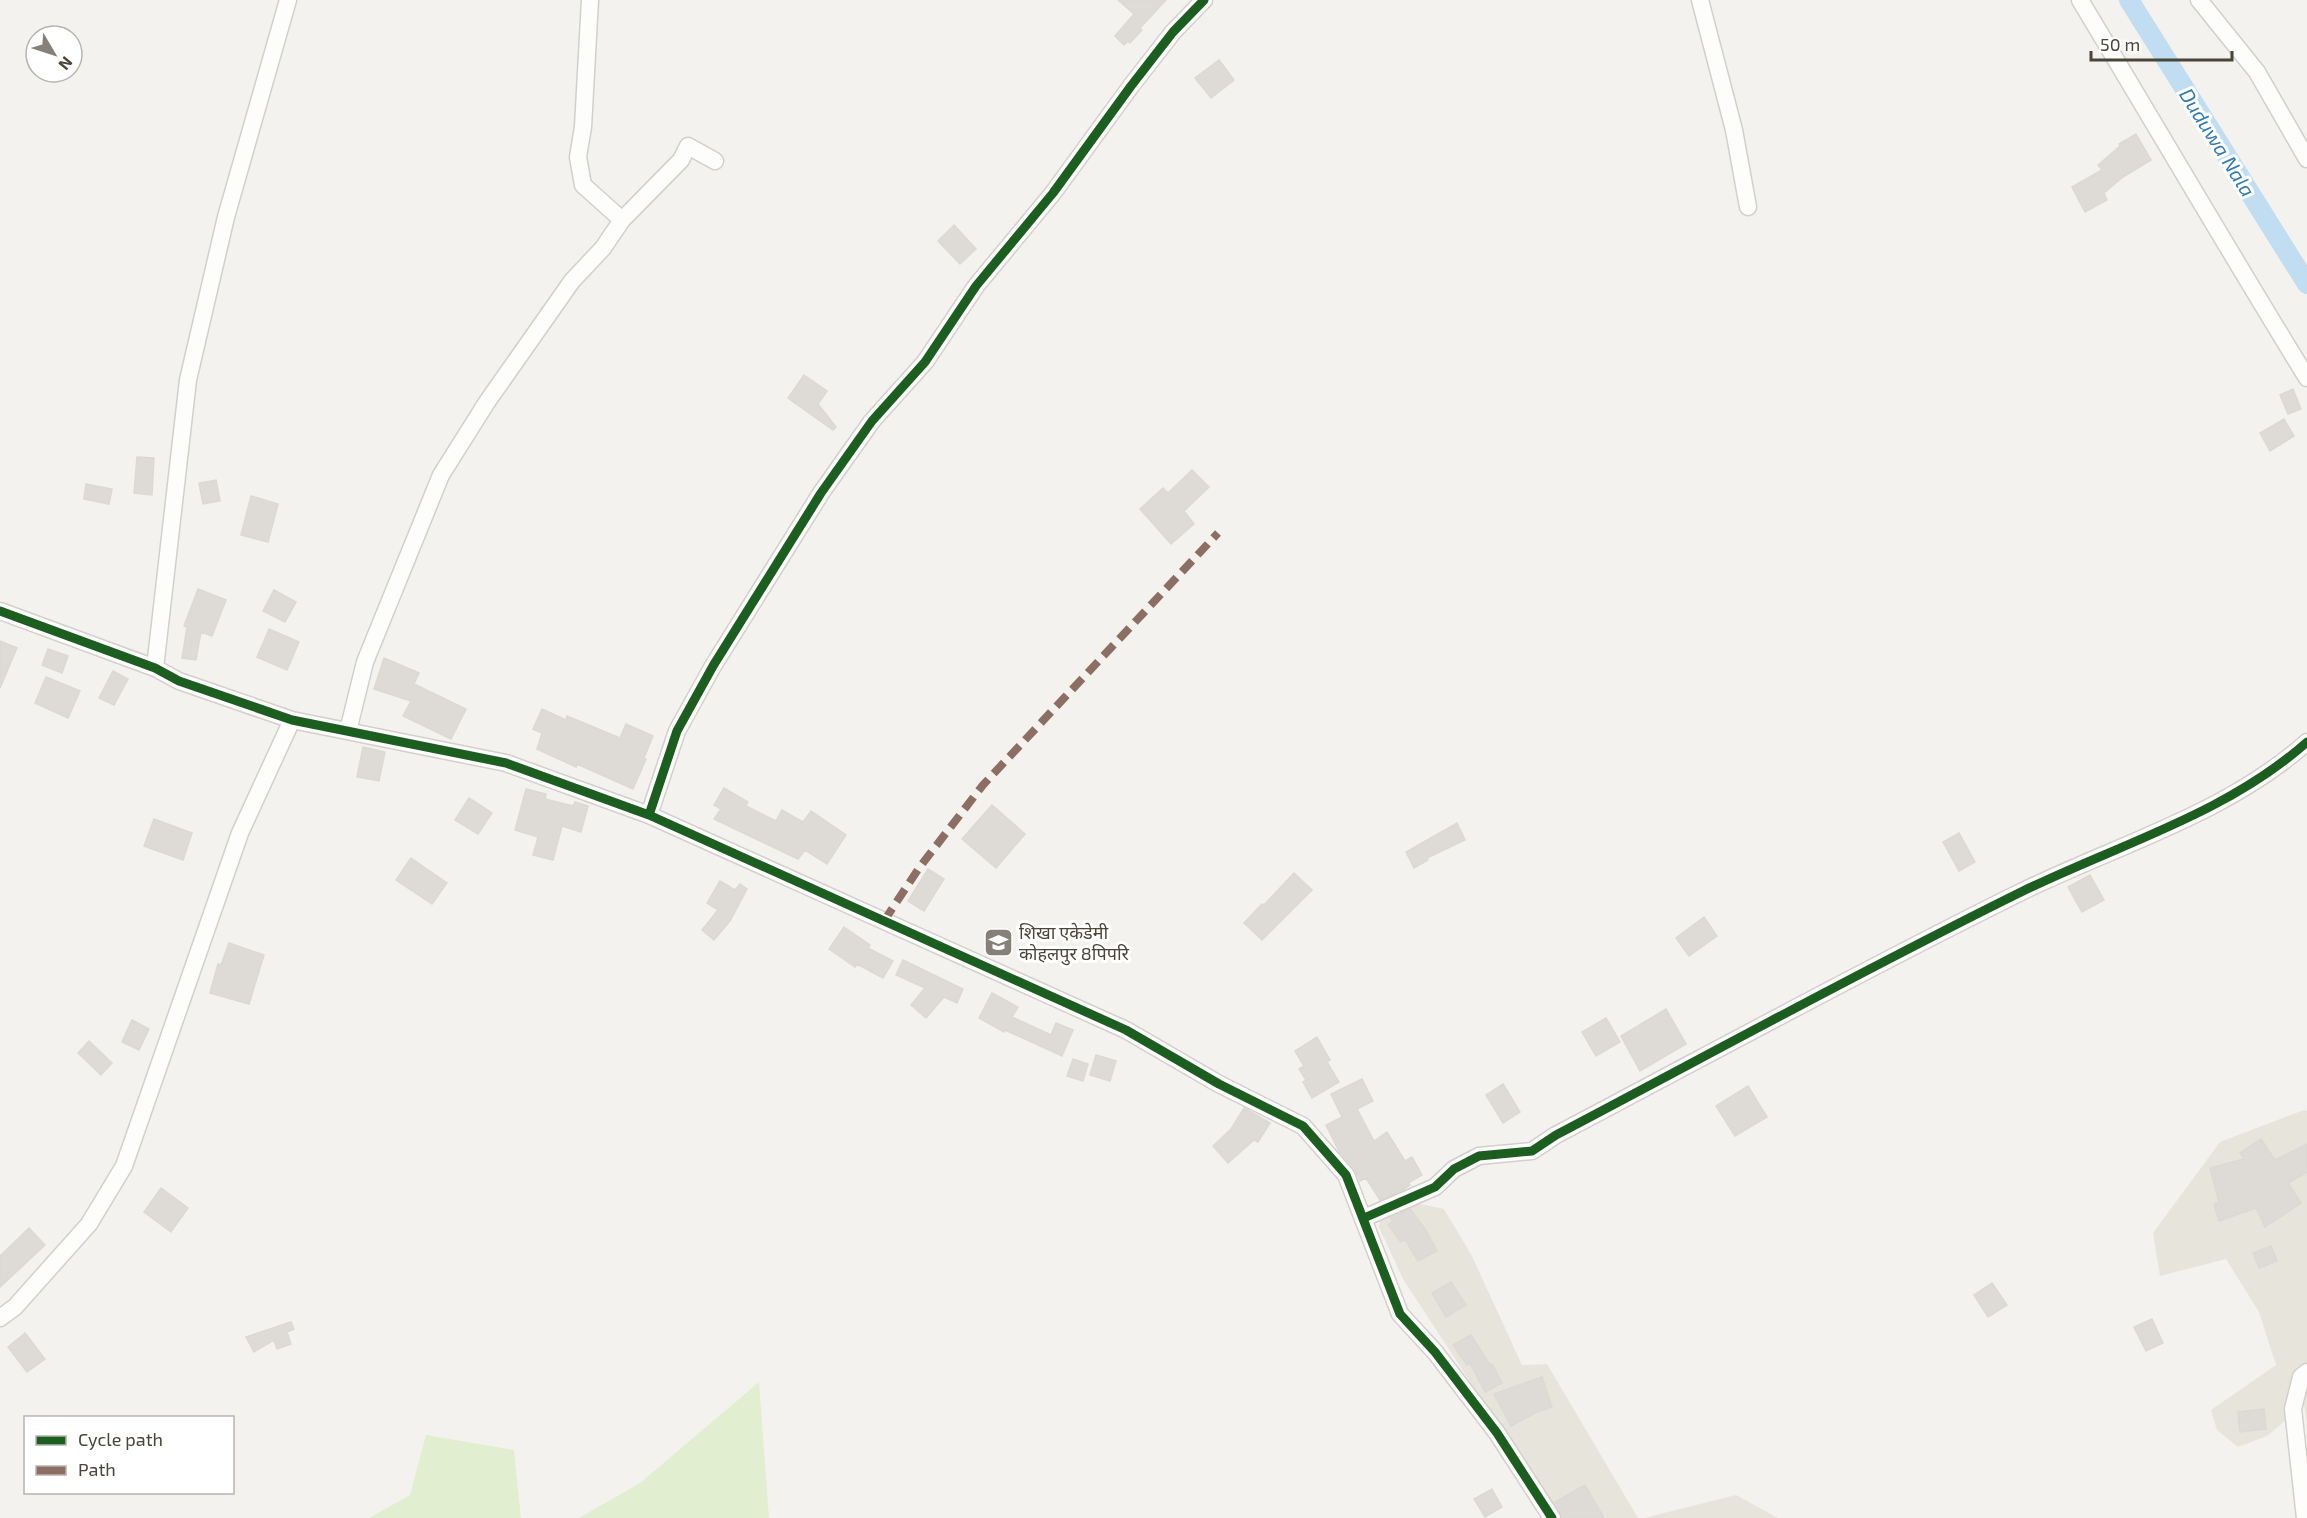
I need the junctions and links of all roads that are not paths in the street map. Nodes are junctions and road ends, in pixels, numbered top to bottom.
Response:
1 (288, 0) edge
2 (590, 0) edge
3 (1204, 0) edge
4 (1700, 0) edge
5 (2080, 0) edge
6 (2199, 0) edge
7 (2307, 159) edge
8 (715, 162) dead end
9 (1748, 207) dead end
10 (622, 220) junction
11 (2307, 378) edge
12 (0, 611) edge
13 (155, 668) junction
14 (292, 720) junction
15 (348, 731) junction
16 (2307, 742) edge
17 (649, 815) junction
18 (1364, 1218) junction
19 (0, 1318) edge
20 (2307, 1372) edge
21 (1552, 1518) edge
22 (2305, 1518) edge

1 - 13 street
2 - 10 street
3 - 17 street
4 - 9 street
5 - 11 street
6 - 7 street
8 - 10 street
10 - 15 street
12 - 13 street
13 - 14 street
14 - 15 street
14 - 19 street
15 - 17 street
16 - 18 street
17 - 18 street
18 - 21 street
20 - 22 street

